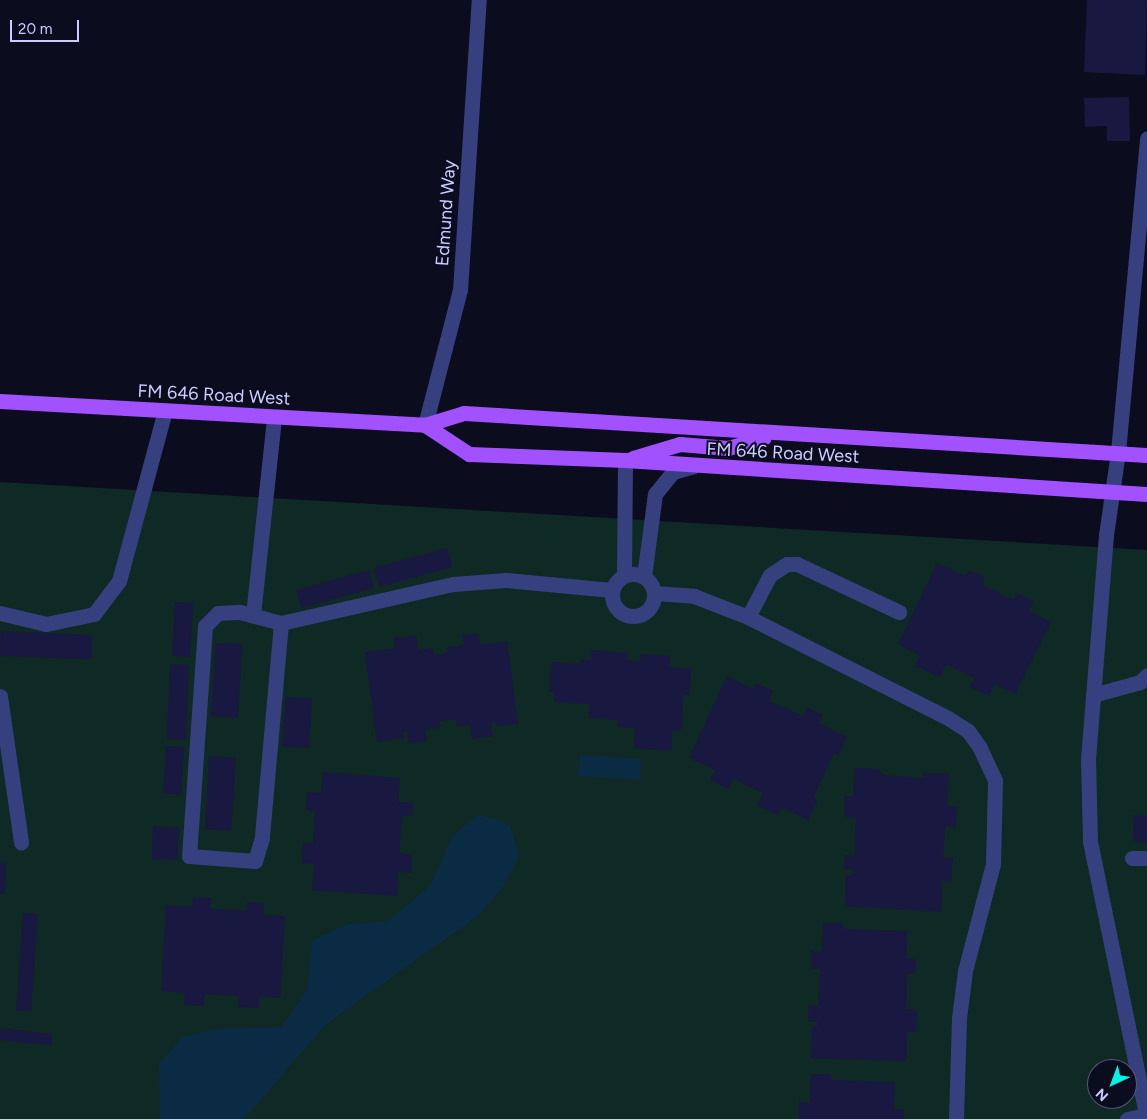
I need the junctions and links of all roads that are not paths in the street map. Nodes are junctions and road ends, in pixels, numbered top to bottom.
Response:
1 (479, 0) edge
2 (1147, 138) edge
3 (0, 401) edge
4 (165, 411) junction
5 (274, 417) junction
6 (425, 425) junction
7 (775, 435) junction
8 (1118, 452) junction
9 (1147, 455) edge
10 (625, 460) junction
11 (694, 466) junction
12 (1112, 491) junction
13 (1147, 494) edge
14 (624, 575) junction
15 (644, 577) junction
16 (612, 590) junction
17 (655, 592) junction
18 (899, 612) dead end
19 (0, 613) edge
20 (253, 615) junction
21 (748, 617) junction
22 (282, 622) junction
23 (1147, 676) edge
24 (1093, 695) junction
25 (0, 696) edge
26 (21, 842) dead end
27 (1146, 1117) edge
28 (956, 1119) edge
29 (1127, 1119) edge

1 - 6 street, Edmund Way
2 - 8 street
3 - 4 main road, FM 646 Road West
4 - 5 main road, FM 646 Road West
4 - 19 street
5 - 6 main road, FM 646 Road West
5 - 20 street
6 - 7 main road, FM 646 Road West
6 - 10 main road, FM 646 Road West
7 - 8 main road, FM 646 Road West
7 - 10 main road
8 - 9 main road, FM 646 Road West
8 - 12 street
10 - 11 main road, FM 646 Road West
10 - 14 street
11 - 12 main road, FM 646 Road West
11 - 15 street
12 - 13 main road, FM 646 Road West
12 - 24 street
14 - 15 street
14 - 16 street
15 - 17 street
16 - 17 street
16 - 22 street
17 - 21 street
18 - 21 street
20 - 22 street
20 - 22 street
21 - 28 street
23 - 24 street
24 - 27 street
25 - 26 street
27 - 29 street

